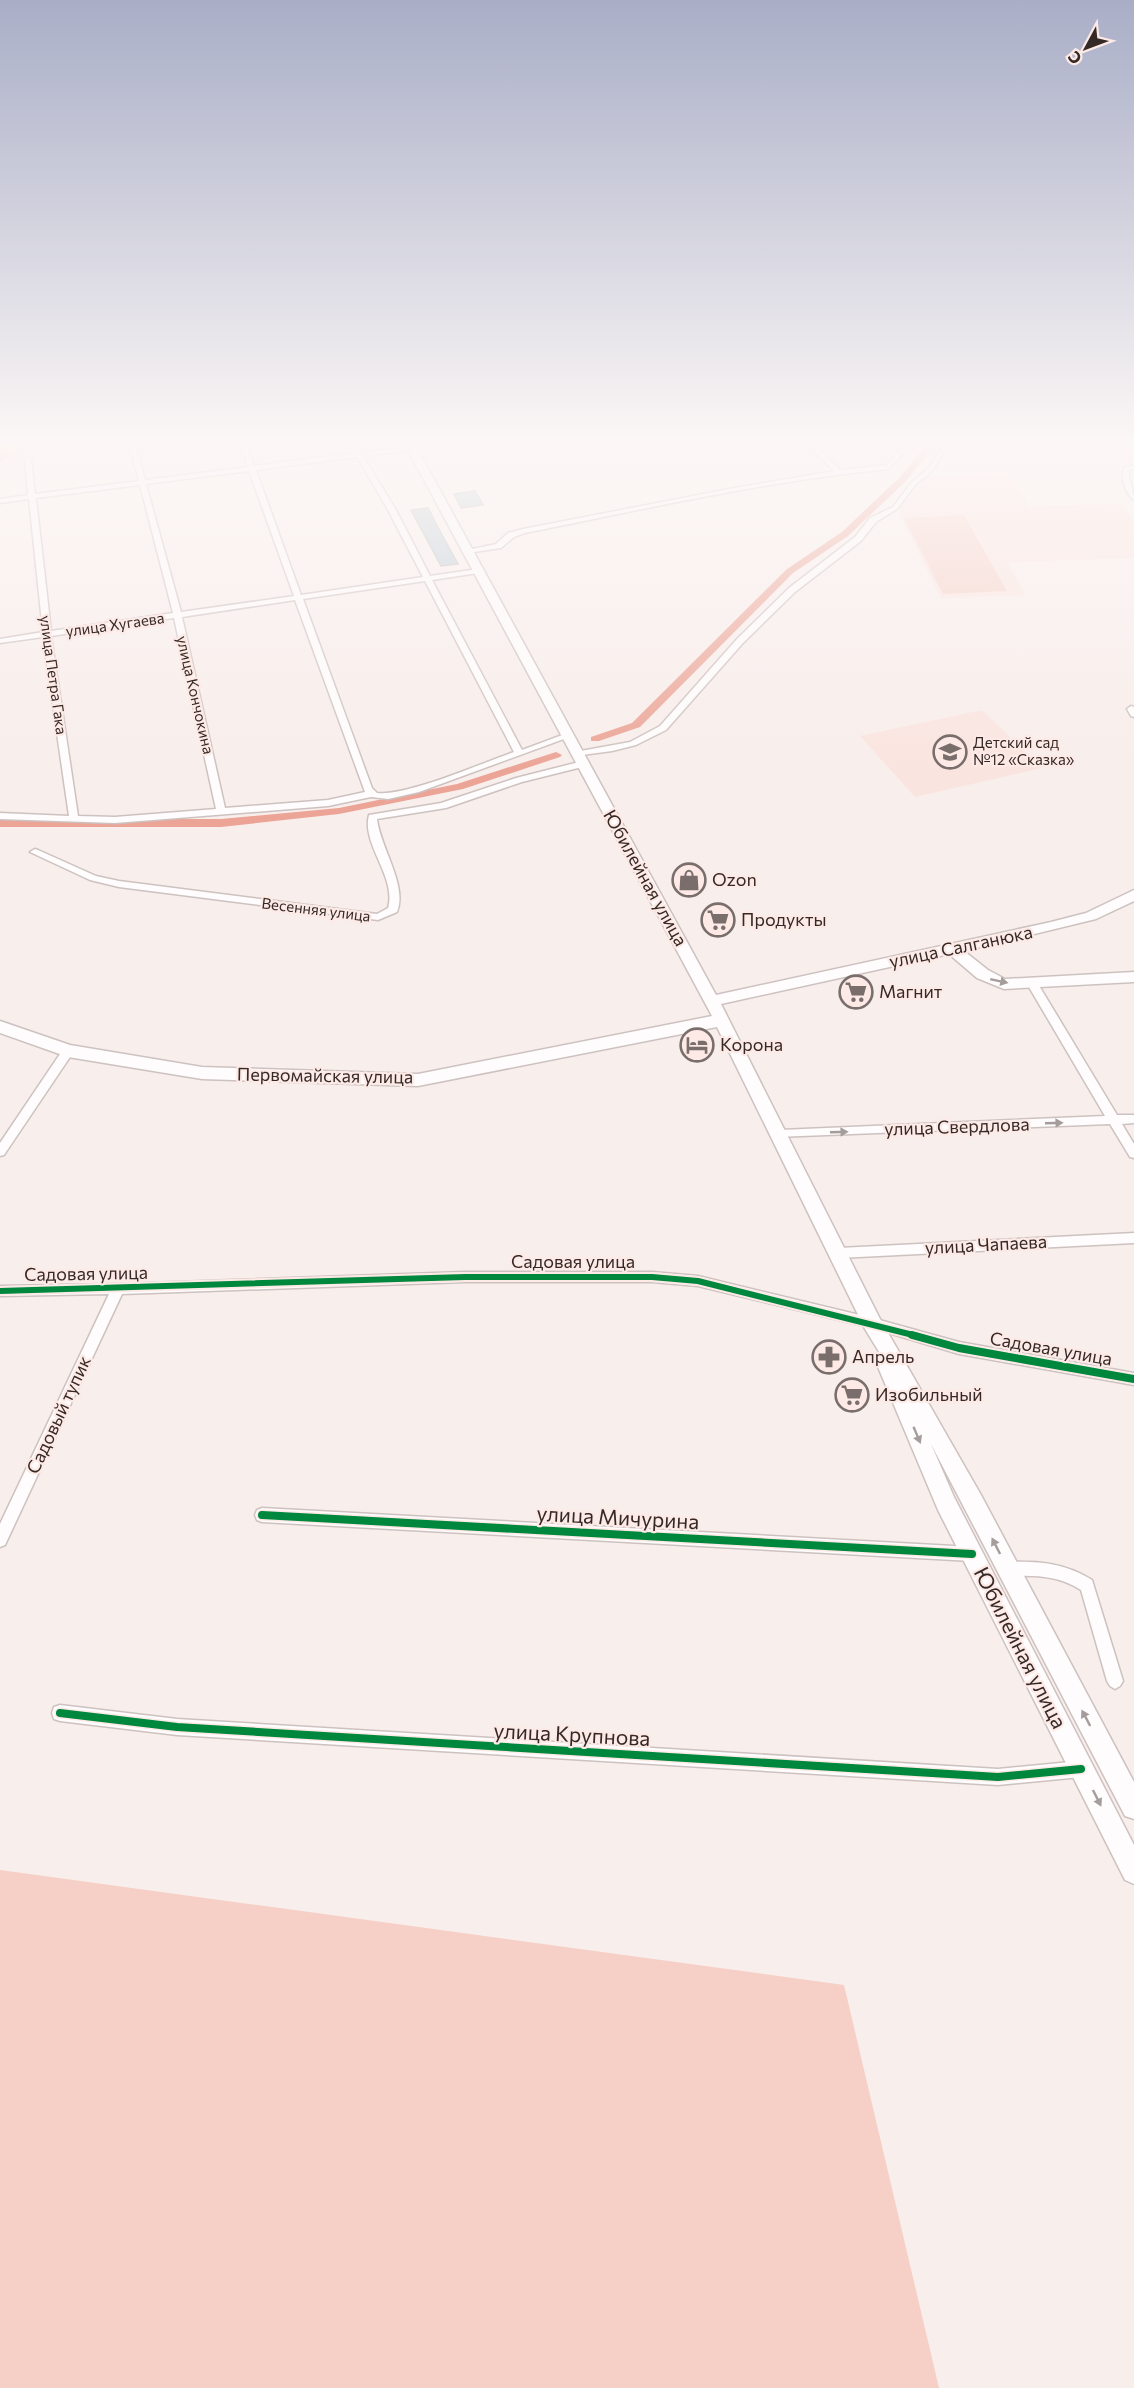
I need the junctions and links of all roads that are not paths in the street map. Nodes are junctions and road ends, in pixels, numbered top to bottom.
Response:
1 (38, 550) edge
2 (161, 550) edge
3 (281, 550) edge
4 (413, 550) edge
5 (470, 550) edge
6 (843, 550) edge
7 (467, 551) joint
8 (478, 571) junction
9 (427, 579) junction
10 (298, 598) junction
11 (178, 616) junction
12 (47, 635) junction
13 (0, 641) edge
14 (568, 736) junction
15 (519, 753) junction
16 (580, 759) junction
17 (371, 794) junction
18 (221, 812) junction
19 (0, 816) edge
20 (74, 818) junction
21 (35, 852) dead end
22 (1134, 895) edge
23 (952, 949) junction
24 (1134, 977) edge
25 (1031, 982) junction
26 (712, 1001) junction
27 (722, 1020) junction
28 (0, 1027) edge
29 (68, 1051) junction
30 (1134, 1119) edge
31 (1114, 1120) junction
32 (780, 1134) junction
33 (0, 1152) edge
34 (1134, 1154) edge
35 (1134, 1238) edge
36 (839, 1253) junction
37 (118, 1289) junction
38 (0, 1291) edge
39 (872, 1323) junction
40 (1134, 1379) edge
41 (262, 1515) dead end
42 (0, 1540) edge
43 (972, 1554) junction
44 (1008, 1569) junction
45 (1115, 1681) dead end
46 (60, 1713) dead end
47 (1081, 1769) junction
48 (1134, 1807) edge
49 (1134, 1871) edge

1 - 12 street, улица Петра Гака
2 - 11 street, улица Кончокина
3 - 10 street
4 - 9 street
5 - 7 street
6 - 16 street
7 - 8 main road, Юбилейная улица
8 - 9 street, улица Хугаева
8 - 14 main road, Юбилейная улица
9 - 10 street, улица Хугаева
9 - 15 street
10 - 11 street, улица Хугаева
10 - 17 street
11 - 12 street, улица Хугаева
11 - 18 street, улица Кончокина
12 - 13 street, улица Хугаева
12 - 20 street, улица Петра Гака
14 - 15 street
14 - 16 main road, Юбилейная улица
15 - 17 street
16 - 21 street, Весенняя улица
16 - 26 main road, Юбилейная улица
17 - 18 street
18 - 20 street
19 - 20 street
22 - 23 main road, улица Салганюка
23 -> 25 main road
23 - 26 main road, улица Салганюка
24 - 25 main road
25 - 31 street
26 - 27 main road, Юбилейная улица
27 - 29 main road, Первомайская улица
27 - 32 main road, Юбилейная улица
28 - 29 main road, Первомайская улица
29 - 33 street
30 - 31 street, улица Свердлова
32 -> 31 street, улица Свердлова
31 - 34 street
32 - 36 main road, Юбилейная улица
35 - 36 street, улица Чапаева
36 - 39 main road, Юбилейная улица
37 - 38 street, Садовая улица
37 - 39 street, Садовая улица
37 - 42 street, Садовый тупик
39 - 40 street, Садовая улица
39 -> 43 main road, Юбилейная улица
44 -> 39 main road, Юбилейная улица
41 - 43 street, улица Мичурина
43 - 47 main road, Юбилейная улица
44 - 45 street
48 -> 44 main road, Юбилейная улица
46 - 47 street, улица Крупнова
47 -> 49 main road, Юбилейная улица

